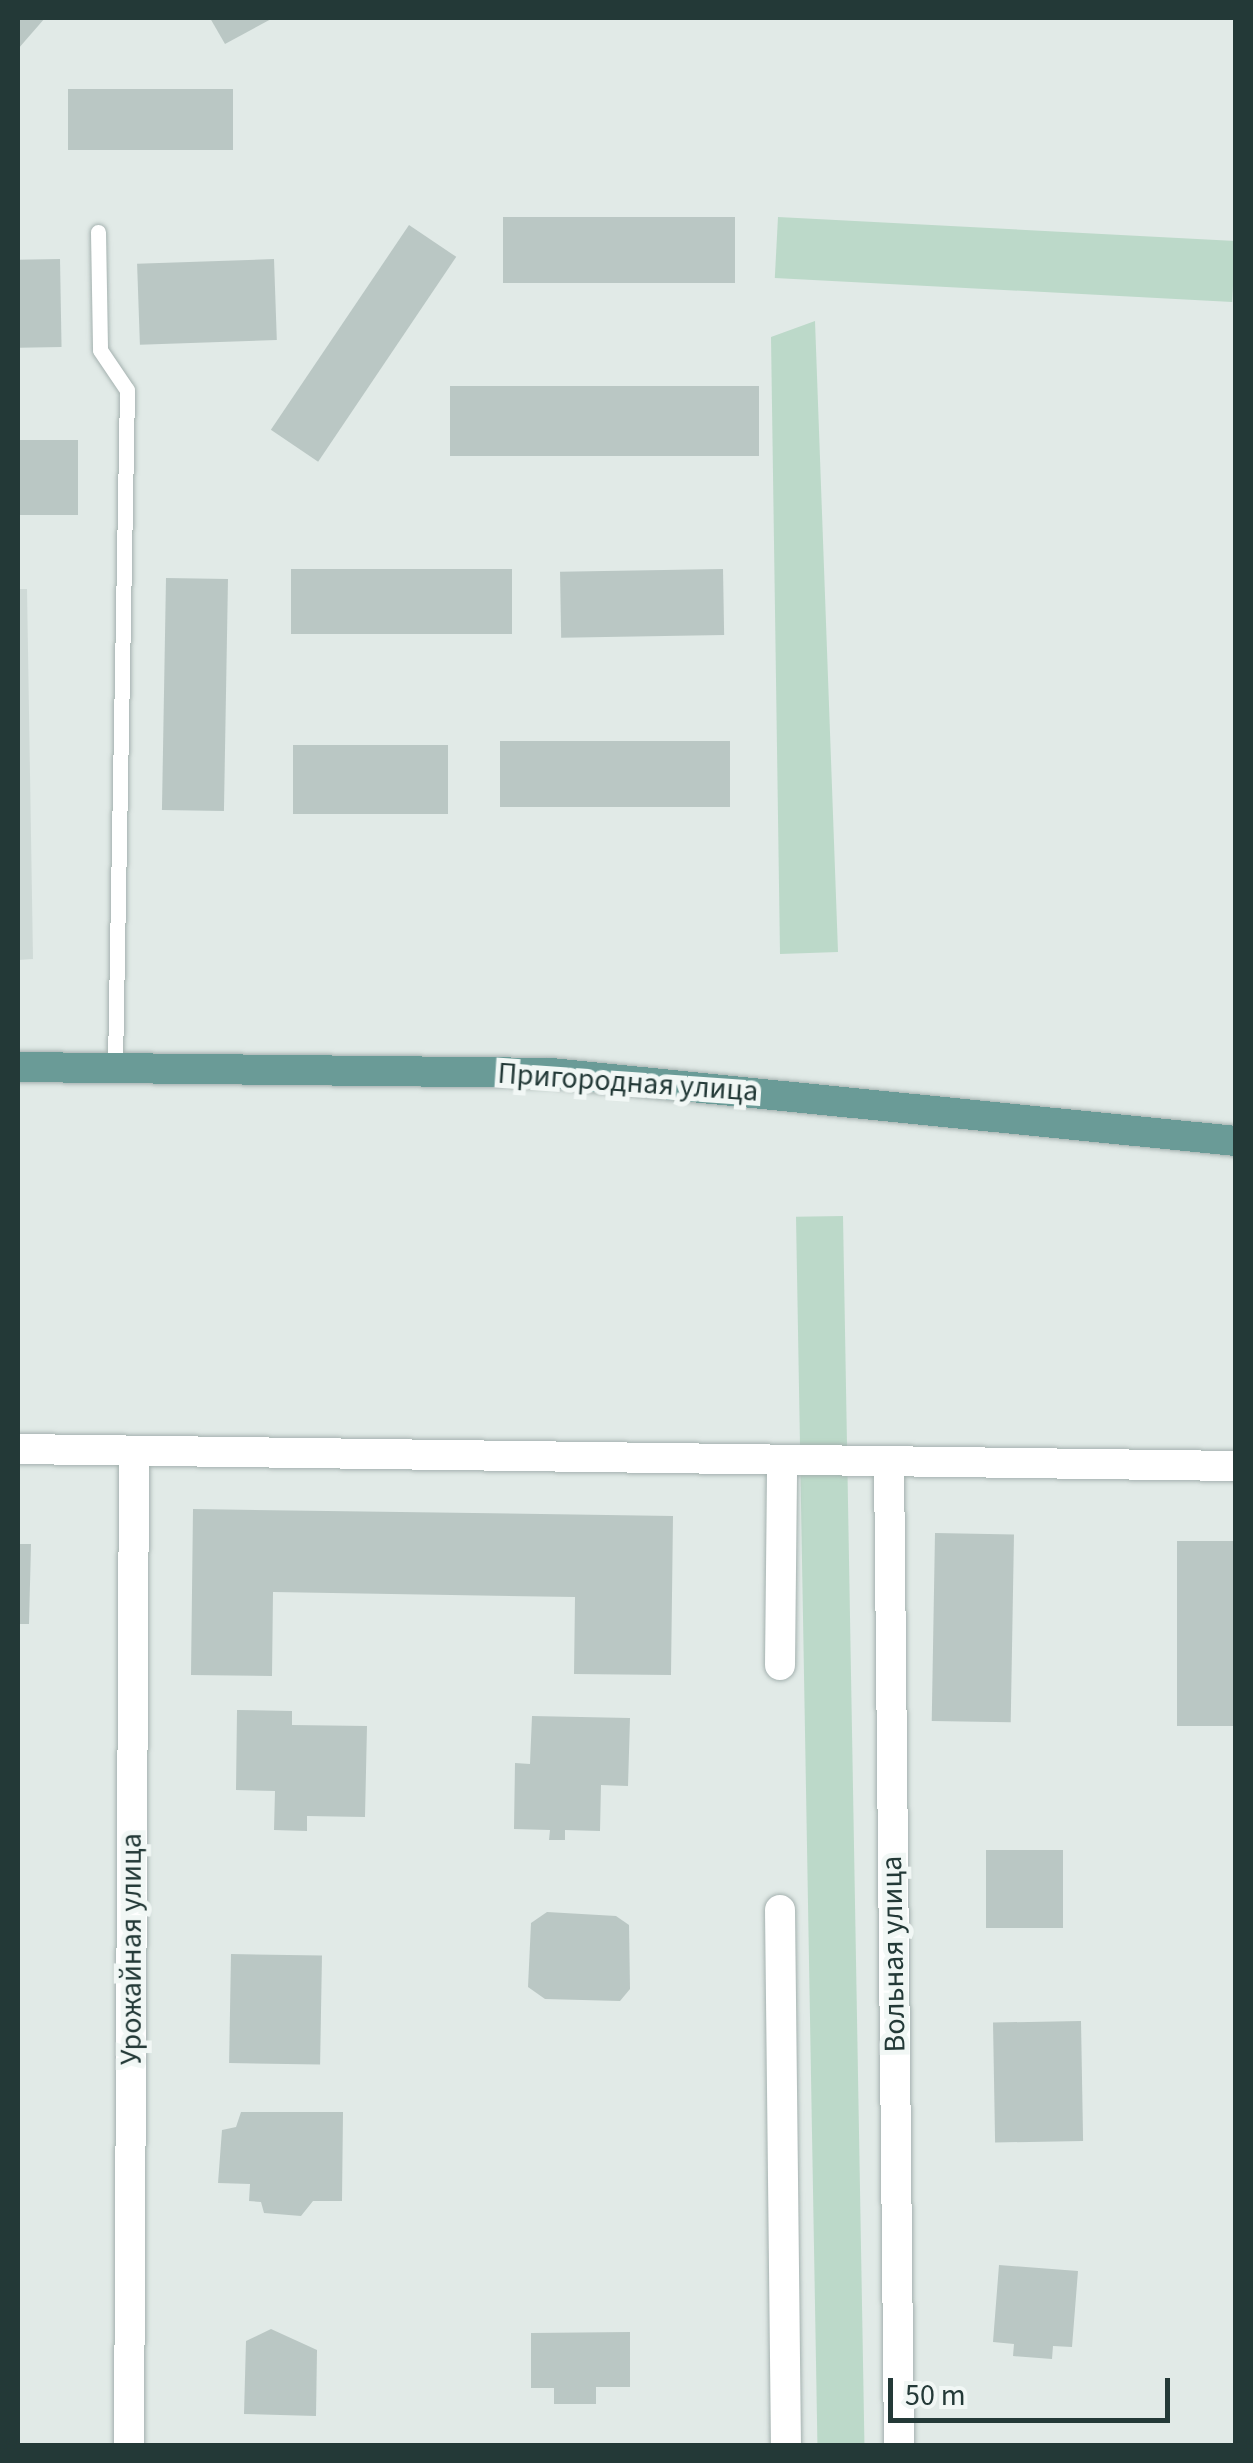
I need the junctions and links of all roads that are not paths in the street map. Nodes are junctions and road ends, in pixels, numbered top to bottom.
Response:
1 (98, 232) dead end
2 (115, 1065) junction
3 (18, 1068) edge
4 (1236, 1141) edge
5 (18, 1449) edge
6 (134, 1453) junction
7 (782, 1461) junction
8 (889, 1462) junction
9 (1236, 1466) edge
10 (780, 1665) dead end
11 (780, 1910) dead end
12 (130, 2446) edge
13 (786, 2446) edge
14 (899, 2446) edge

1 - 2 lane
2 - 3 main road, Пригородная улица
2 - 4 main road, Пригородная улица
5 - 6 street
6 - 7 street
6 - 12 street, Урожайная улица
7 - 8 street
7 - 10 street
8 - 9 street
8 - 14 street, Вольная улица
11 - 13 street

